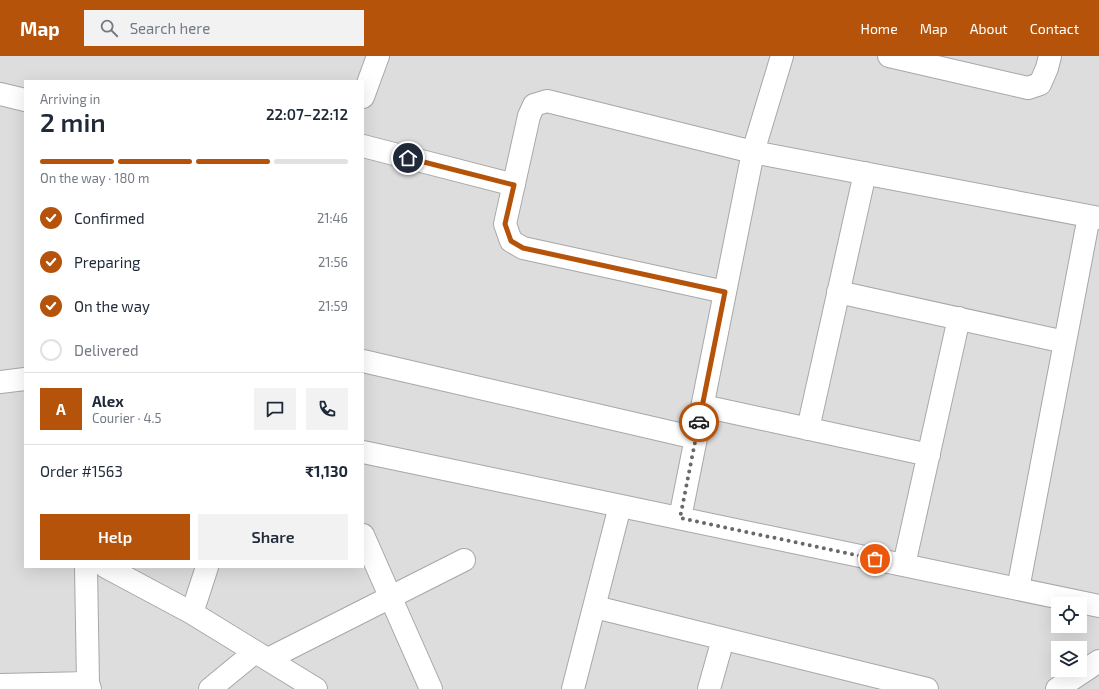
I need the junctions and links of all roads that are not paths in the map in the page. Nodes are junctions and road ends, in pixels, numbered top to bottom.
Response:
1 (378, 56) edge
2 (782, 56) edge
3 (889, 56) edge
4 (1050, 56) edge
5 (0, 94) edge
6 (364, 94) edge
7 (24, 100) edge
8 (364, 146) edge
9 (753, 152) junction
10 (865, 173) junction
11 (514, 185) junction
12 (1094, 217) edge
13 (725, 292) junction
14 (838, 292) junction
15 (959, 318) junction
16 (1065, 342) junction
17 (364, 361) edge
18 (24, 379) edge
19 (0, 382) edge
20 (703, 406) junction
21 (808, 429) junction
22 (696, 438) junction
23 (364, 452) edge
24 (929, 455) junction
25 (620, 506) junction
26 (680, 518) junction
27 (364, 537) edge
28 (464, 560) dead end
29 (904, 565) junction
30 (86, 568) edge
31 (108, 568) edge
32 (207, 568) edge
33 (1018, 588) junction
34 (390, 597) junction
35 (1099, 606) edge
36 (595, 607) junction
37 (192, 613) junction
38 (723, 639) junction
39 (262, 656) junction
40 (1099, 661) edge
41 (863, 681) edge
42 (0, 685) edge
43 (89, 686) edge
44 (210, 689) edge
45 (316, 689) edge
46 (432, 689) edge
47 (573, 689) edge
48 (709, 689) edge
49 (927, 689) edge
50 (1057, 689) edge

1 - 6 street
2 - 9 street
3 - 4 street
5 - 7 street
8 - 11 street
9 - 10 street
9 - 11 street
9 - 13 street
10 - 12 street
10 - 14 street
11 - 13 street
12 - 16 street
13 - 20 street
14 - 15 street
14 - 21 street
15 - 16 street
15 - 24 street
16 - 33 street
17 - 22 street
18 - 19 street
20 - 21 street
20 - 22 street
21 - 24 street
22 - 26 street
23 - 25 street
24 - 29 street
25 - 26 street
25 - 36 street
26 - 29 street
27 - 34 street
28 - 34 street
29 - 33 street
30 - 43 street
31 - 37 street
32 - 37 street
33 - 35 street
34 - 39 street
34 - 46 street
36 - 38 street
36 - 47 street
37 - 39 street
38 - 41 street
38 - 48 street
39 - 44 street
39 - 45 street
40 - 50 street
41 - 49 street
42 - 43 street

